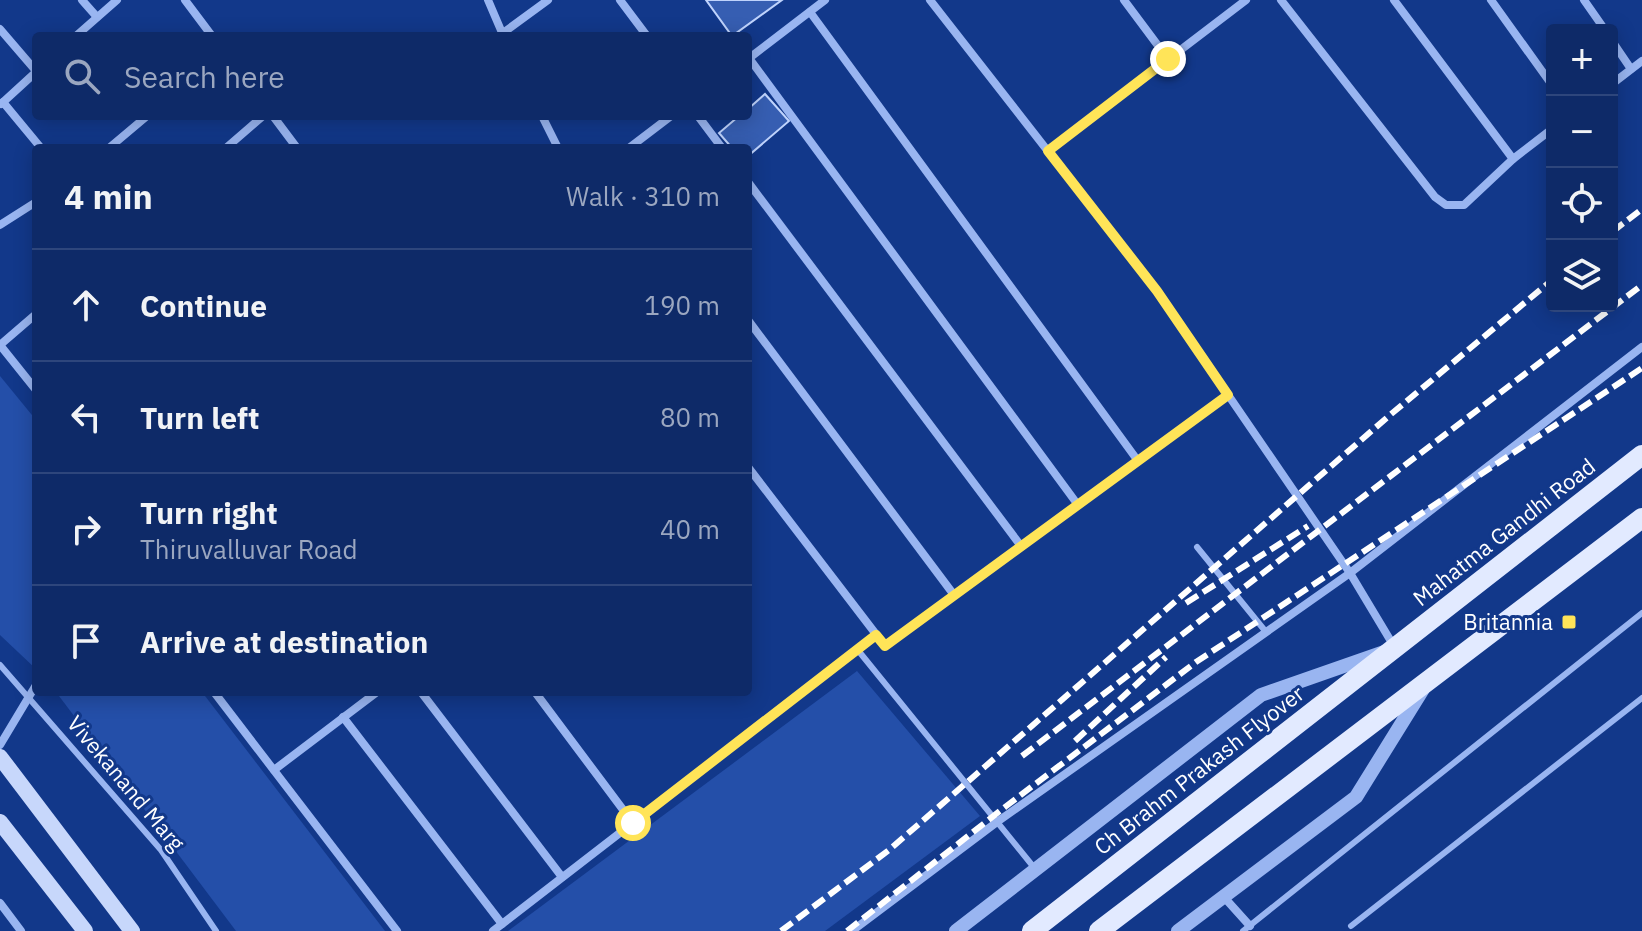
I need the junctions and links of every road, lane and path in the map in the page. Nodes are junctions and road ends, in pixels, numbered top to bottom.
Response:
1 (82, 0) edge
2 (117, 0) edge
3 (185, 0) edge
4 (488, 0) edge
5 (548, 0) edge
6 (620, 0) edge
7 (825, 0) edge
8 (930, 0) edge
9 (1124, 0) edge
10 (1246, 0) edge
11 (1281, 0) edge
12 (1394, 0) edge
13 (1491, 0) edge
14 (1584, 0) edge
15 (810, 12) junction
16 (97, 17) junction
17 (1601, 24) edge
18 (0, 29) edge
19 (80, 32) edge
20 (209, 32) edge
21 (502, 32) edge
22 (507, 32) edge
23 (644, 32) edge
24 (1618, 50) edge
25 (752, 55) edge
26 (1168, 59) junction
27 (1642, 61) edge
28 (752, 63) edge
29 (32, 66) edge
30 (1631, 69) junction
31 (32, 75) edge
32 (1546, 77) edge
33 (1618, 79) edge
34 (2, 103) edge
35 (142, 120) edge
36 (258, 120) edge
37 (276, 120) edge
38 (544, 120) edge
39 (666, 120) edge
40 (701, 120) edge
41 (1546, 134) edge
42 (38, 144) edge
43 (114, 144) edge
44 (231, 144) edge
45 (294, 144) edge
46 (556, 144) edge
47 (634, 144) edge
48 (719, 144) edge
49 (1048, 151) junction
50 (1513, 159) junction
51 (752, 187) edge
52 (32, 205) edge
53 (0, 225) edge
54 (32, 317) edge
55 (752, 325) edge
56 (0, 345) edge
57 (1642, 347) edge
58 (32, 385) edge
59 (1228, 395) junction
60 (1642, 455) edge
61 (1138, 461) junction
62 (752, 472) edge
63 (1078, 505) junction
64 (1642, 518) edge
65 (1021, 546) junction
66 (1197, 547) dead end
67 (1350, 573) junction
68 (954, 595) junction
69 (1642, 613) edge
70 (1266, 632) junction
71 (876, 635) junction
72 (1395, 648) junction
73 (857, 649) junction
74 (0, 665) edge
75 (1430, 678) junction
76 (32, 691) edge
77 (29, 696) junction
78 (217, 696) edge
79 (372, 696) edge
80 (424, 696) edge
81 (538, 696) edge
82 (1642, 698) edge
83 (343, 717) junction
84 (0, 745) edge
85 (0, 757) edge
86 (274, 770) junction
87 (0, 822) edge
88 (997, 822) junction
89 (633, 823) junction
90 (1036, 870) junction
91 (562, 877) junction
92 (1223, 896) junction
93 (0, 903) edge
94 (502, 924) junction
95 (1351, 926) dead end
96 (1247, 928) edge
97 (21, 931) edge
98 (85, 931) edge
99 (132, 931) edge
100 (216, 931) edge
101 (397, 931) edge
102 (493, 931) edge
103 (852, 931) edge
104 (956, 931) edge
105 (1032, 931) edge
106 (1099, 931) edge
107 (1178, 931) edge

1 - 16 street
2 - 16 street
3 - 20 street
4 - 21 street
5 - 22 street
6 - 23 street
7 - 15 street
8 - 49 street
9 - 26 street
10 - 26 street
11 - 50 street
12 - 50 street
13 - 32 street
14 - 17 street
15 - 25 street
15 - 61 street
16 - 19 street
18 - 29 street
24 - 30 street
26 - 49 street
27 - 30 street
28 - 63 street
30 - 33 street
31 - 34 street
34 - 42 street
35 - 43 street
36 - 44 street
37 - 45 street
38 - 46 street
39 - 47 street
40 - 48 street
41 - 50 street
49 - 59 street
51 - 65 street
52 - 53 street
54 - 56 street
55 - 68 street
56 - 58 street
57 - 67 street
59 - 61 street
59 - 67 street
60 - 72 main road, Mahatma Gandhi Road
61 - 63 street
62 - 71 street
63 - 65 street
64 - 75 main road
65 - 68 street
66 - 70 lane
67 - 70 street
67 - 72 street
68 - 71 street
69 - 96 lane
70 - 88 street
71 - 73 street
72 - 90 street
72 - 105 main road, Ch Brahm Prakash Flyover
73 - 88 lane
73 - 89 street
74 - 77 lane, Vivekanand Marg
75 - 92 street
75 - 106 main road
76 - 77 street
77 - 84 street
77 - 100 lane, Vivekanand Marg
78 - 86 street
79 - 83 street
80 - 91 street
81 - 89 street
82 - 95 lane
83 - 86 street
83 - 94 street
85 - 99 main road
86 - 101 street
87 - 98 main road
88 - 90 lane
88 - 103 street
89 - 91 street
90 - 104 street
91 - 94 street
92 - 96 street
92 - 107 street
93 - 97 street
94 - 102 street

